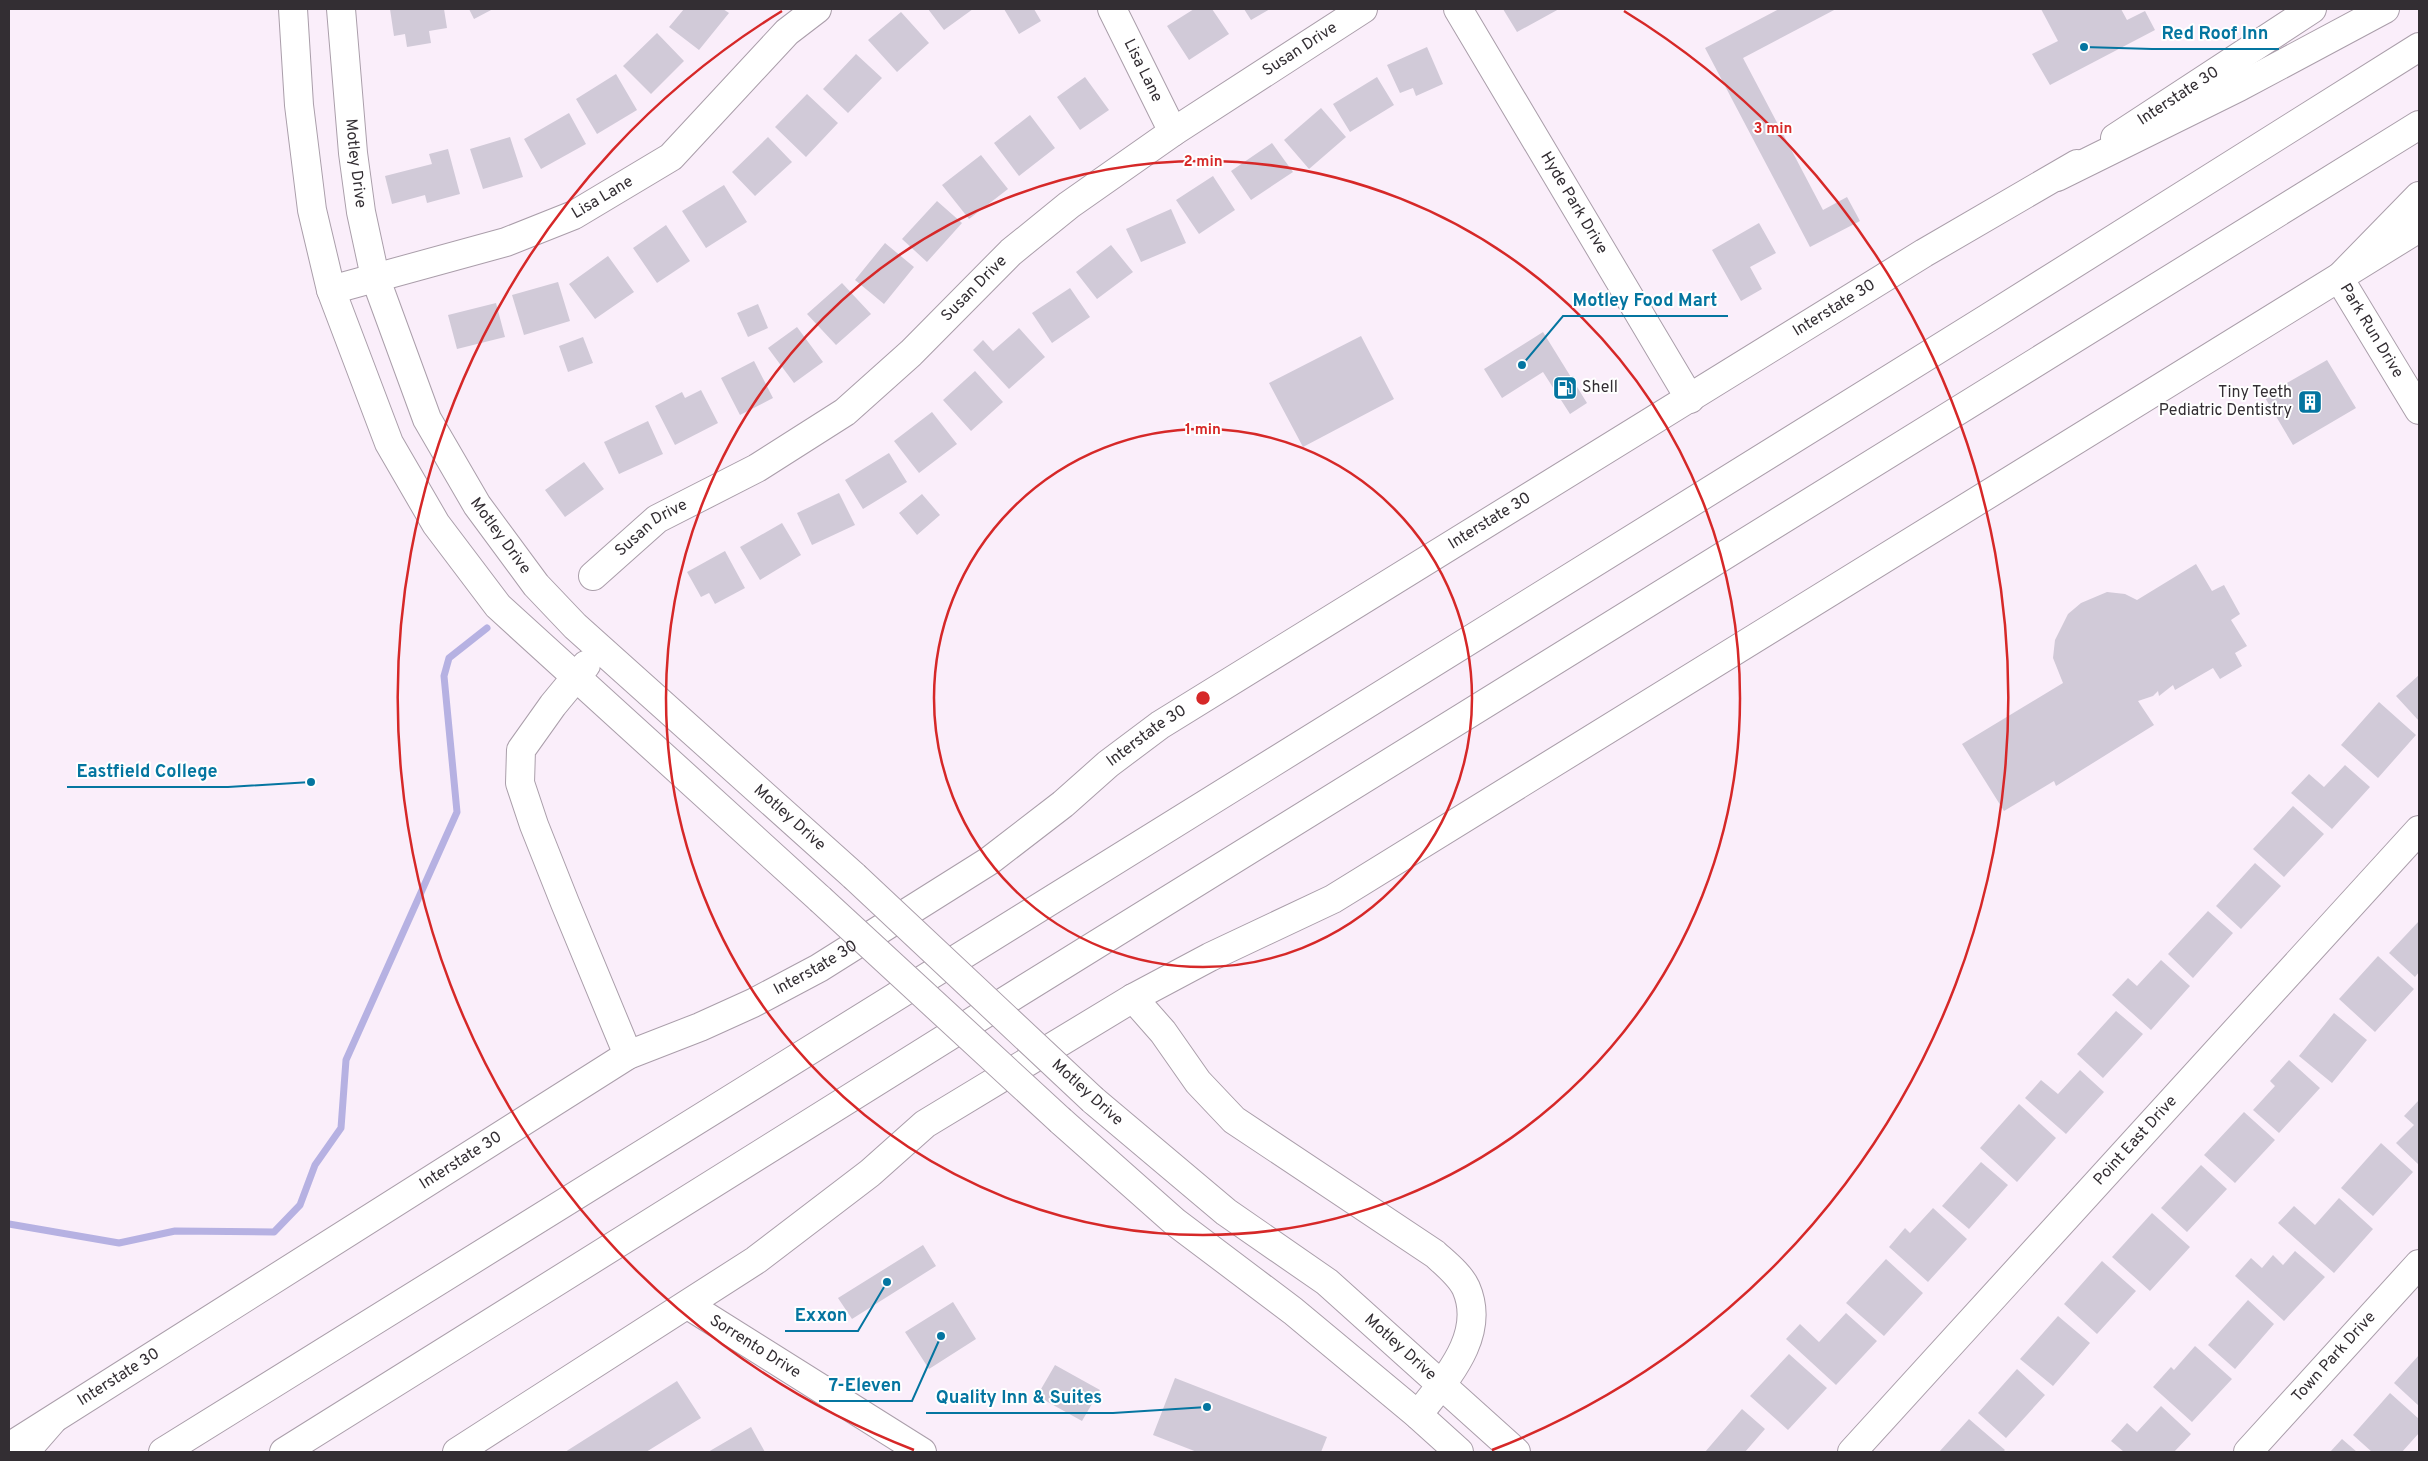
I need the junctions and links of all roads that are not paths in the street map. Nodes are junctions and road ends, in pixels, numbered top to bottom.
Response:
1 (293, 9) edge
2 (341, 9) edge
3 (816, 9) edge
4 (1112, 9) edge
5 (1363, 9) edge
6 (1458, 9) edge
7 (2312, 9) edge
8 (2385, 9) edge
9 (2419, 48) edge
10 (2419, 126) edge
11 (1173, 132) junction
12 (2058, 177) junction
13 (2419, 196) edge
14 (2419, 228) edge
15 (375, 277) junction
16 (2339, 278) junction
17 (331, 290) junction
18 (1690, 399) junction
19 (2419, 410) edge
20 (593, 576) dead end
21 (600, 649) junction
22 (575, 678) junction
23 (2419, 830) edge
24 (1133, 998) junction
25 (628, 1055) junction
26 (2419, 1264) edge
27 (688, 1305) junction
28 (1442, 1384) junction
29 (1418, 1415) junction
30 (1478, 1417) junction
31 (52, 1421) junction
32 (9, 1447) edge
33 (1452, 1450) edge
34 (25, 1452) edge
35 (163, 1452) edge
36 (284, 1452) edge
37 (457, 1452) edge
38 (922, 1452) edge
39 (1516, 1452) edge
40 (1852, 1452) edge
41 (2248, 1452) edge

1 - 17 main road
2 - 15 main road, Motley Drive
3 - 15 main road, Lisa Lane
4 - 11 main road, Lisa Lane
5 - 11 main road, Susan Drive
6 - 18 main road, Hyde Park Drive
7 - 12 main road, Interstate 30
8 - 12 main road
9 - 35 main road
10 - 36 main road
11 - 20 main road, Susan Drive
12 - 18 main road, Interstate 30
13 - 16 main road
14 - 16 main road
15 - 17 main road, Lisa Lane
15 - 21 main road, Motley Drive
16 - 19 main road, Park Run Drive
16 - 24 main road
17 - 22 main road
18 - 25 main road, Interstate 30
21 - 22 main road
21 - 28 main road, Motley Drive, bridge
22 - 25 main road
22 - 29 main road, bridge
23 - 40 main road, Point East Drive
24 - 27 main road
24 - 28 main road
25 - 31 main road, Interstate 30
26 - 41 main road, Town Park Drive
27 - 37 main road
27 - 38 main road, Sorrento Drive
28 - 29 main road
28 - 30 main road, Motley Drive
29 - 33 main road
30 - 33 main road
30 - 39 main road, Motley Drive
31 - 32 main road, Interstate 30
31 - 34 main road

